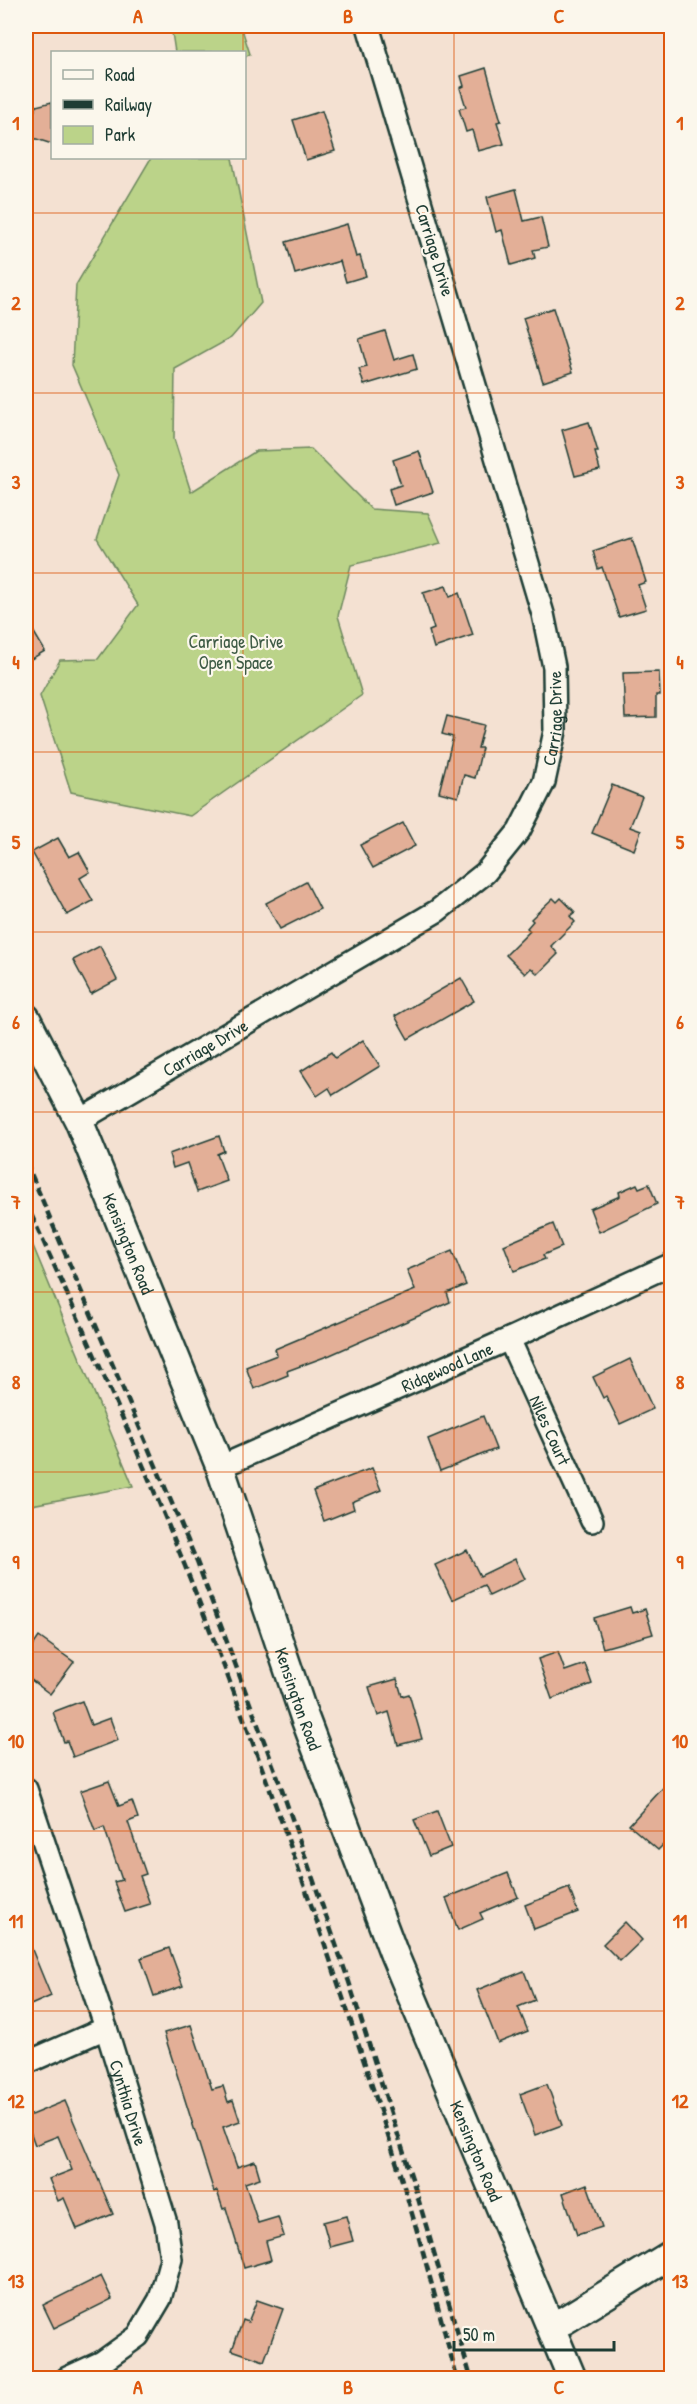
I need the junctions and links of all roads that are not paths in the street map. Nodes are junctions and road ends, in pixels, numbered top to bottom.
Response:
1 (368, 26) edge
2 (26, 1018) edge
3 (79, 1121) junction
4 (672, 1264) edge
5 (509, 1340) junction
6 (220, 1467) junction
7 (592, 1521) dead end
8 (26, 1789) edge
9 (106, 2028) junction
10 (26, 2063) edge
11 (672, 2254) edge
12 (551, 2325) junction
13 (67, 2379) edge
14 (572, 2379) edge

1 - 3 street, Carriage Drive
2 - 3 street, Kensington Road
3 - 6 street, Kensington Road
4 - 5 street, Ridgewood Lane
5 - 6 street, Ridgewood Lane
5 - 7 street, Niles Court
6 - 12 street, Kensington Road
8 - 9 street, Cynthia Drive
9 - 10 street
9 - 13 street, Cynthia Drive
11 - 12 street
12 - 14 street, Kensington Road

